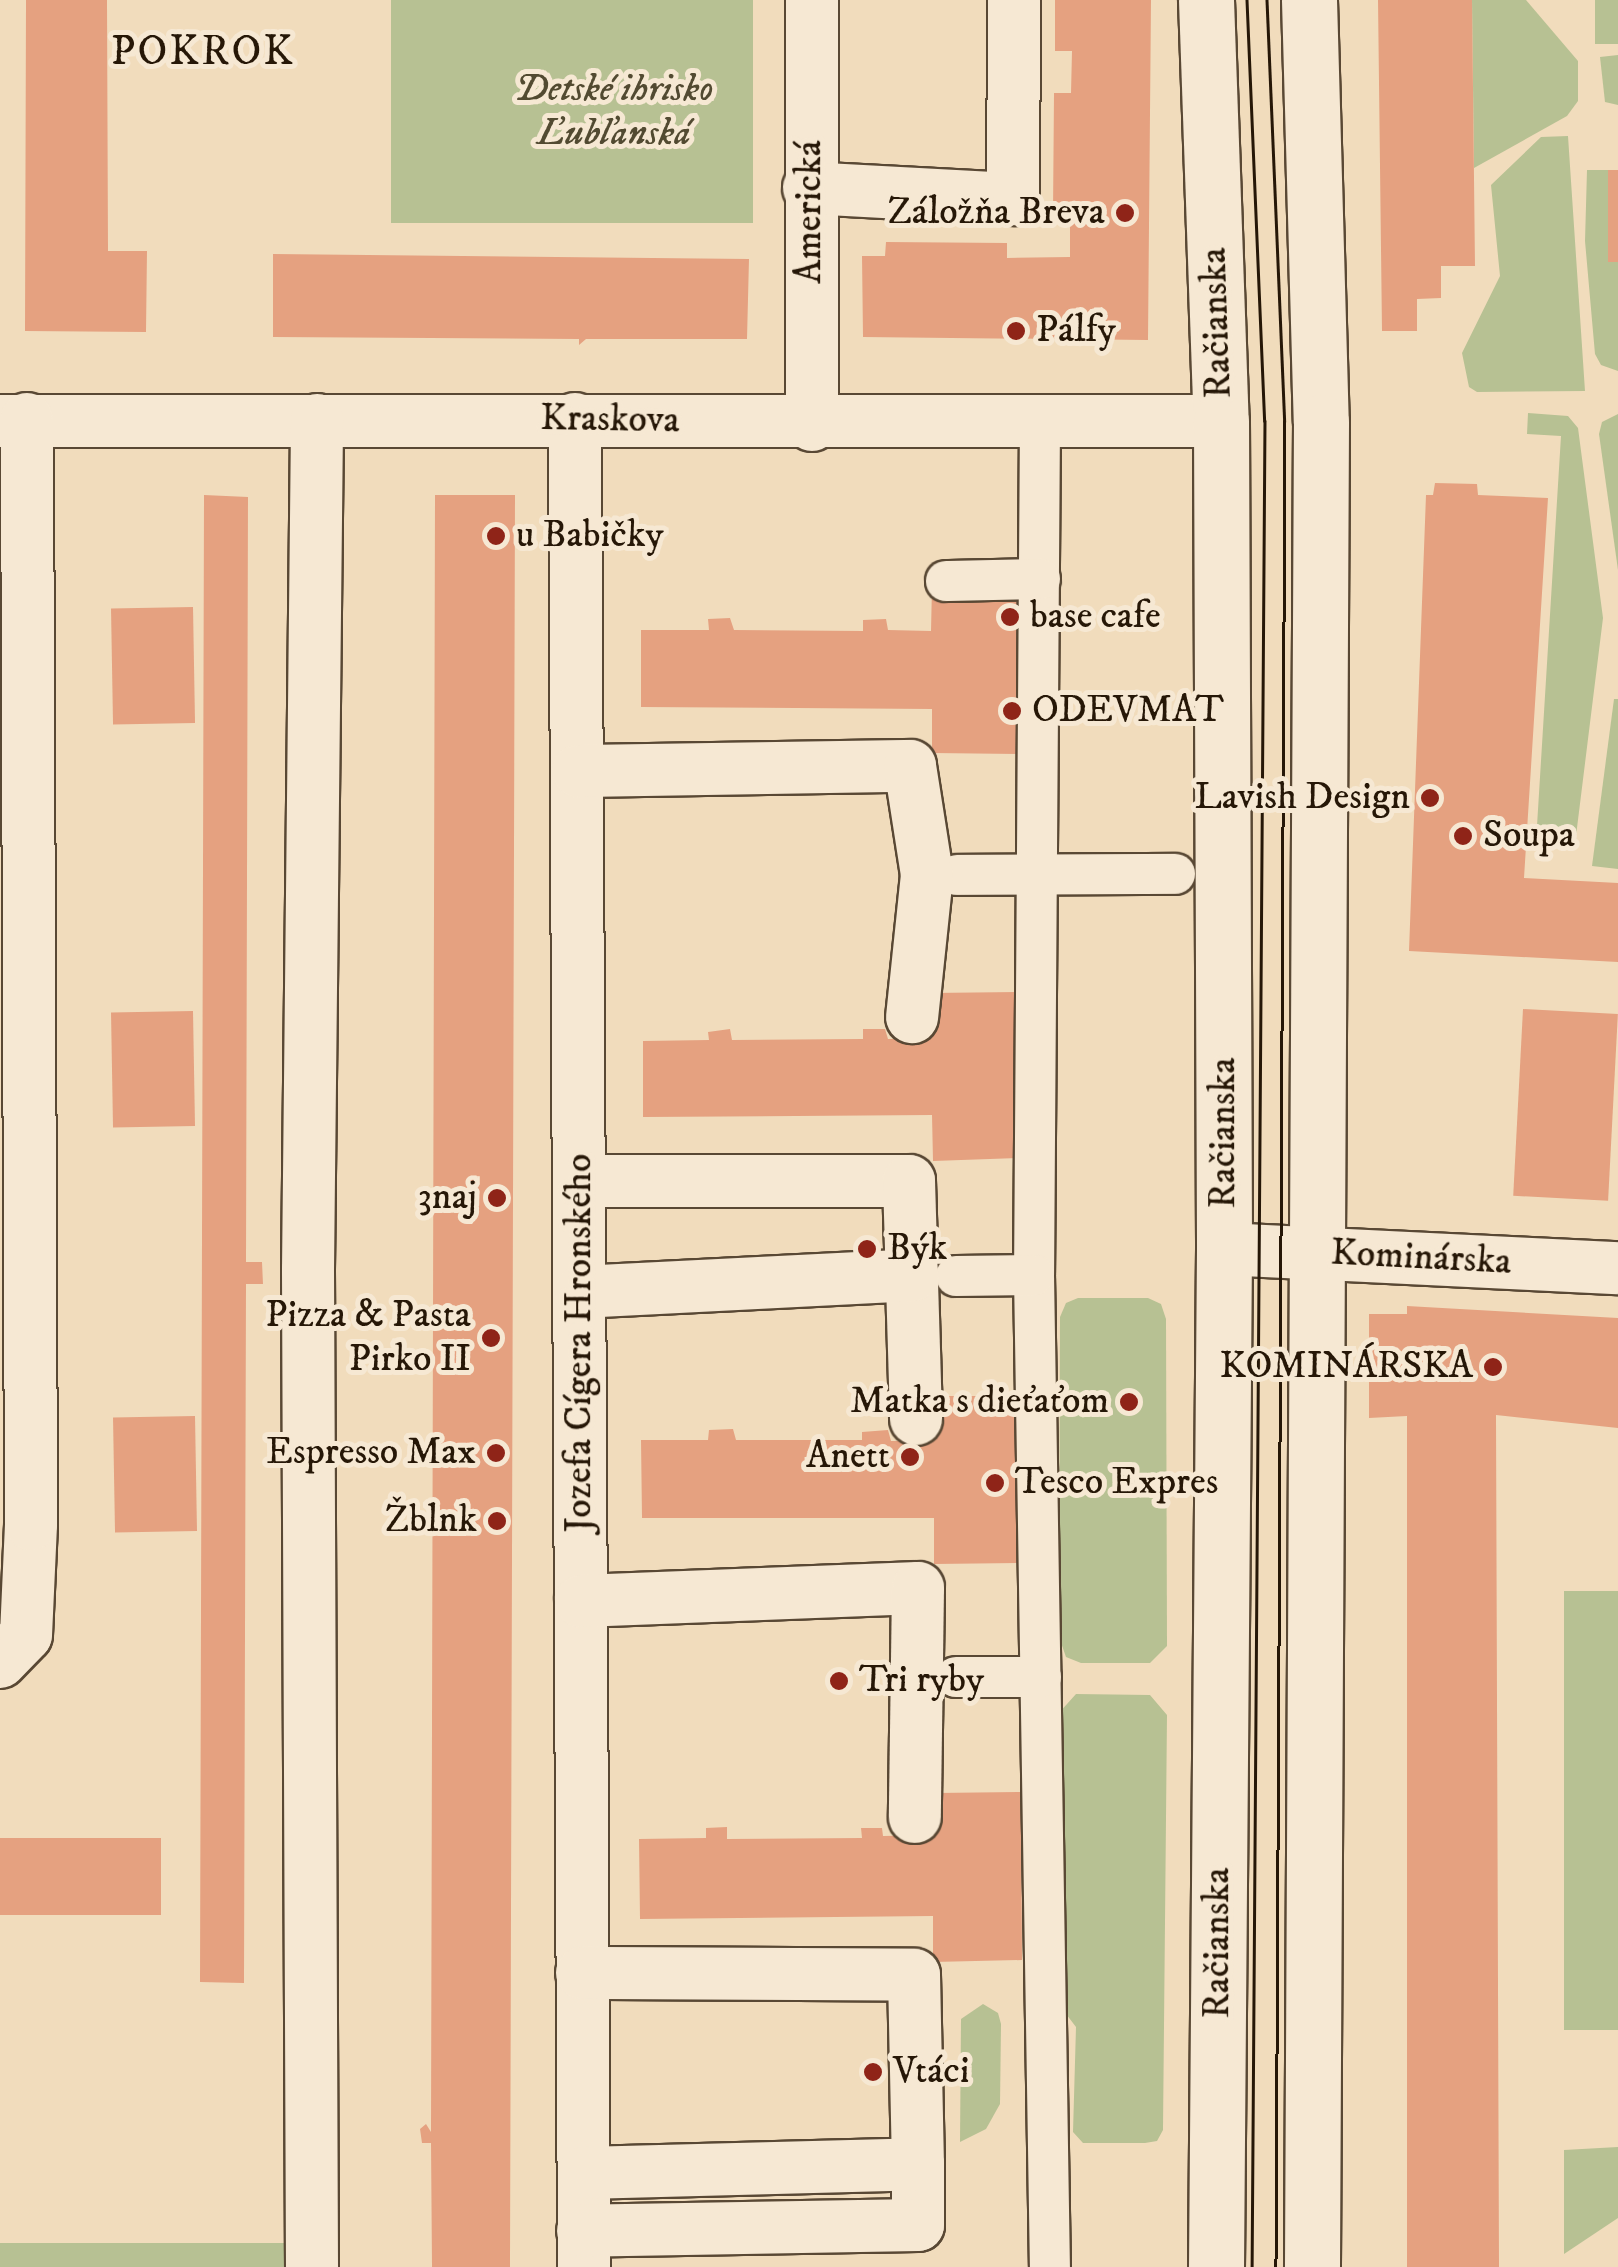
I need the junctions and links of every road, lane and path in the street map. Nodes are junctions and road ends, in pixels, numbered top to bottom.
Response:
1 (812, 0) edge
2 (1014, 0) edge
3 (1206, 0) edge
4 (1309, 0) edge
5 (809, 188) junction
6 (575, 419) junction
7 (13, 420) edge
8 (317, 420) junction
9 (1221, 421) junction
10 (1040, 422) junction
11 (812, 425) junction
12 (1040, 579) junction
13 (946, 581) dead end
14 (578, 771) junction
15 (1176, 874) dead end
16 (957, 875) dead end
17 (1037, 875) junction
18 (912, 1017) dead end
19 (580, 1181) junction
20 (1224, 1248) junction
21 (1315, 1253) junction
22 (1618, 1268) edge
23 (935, 1275) junction
24 (1034, 1275) junction
25 (581, 1292) junction
26 (916, 1419) dead end
27 (581, 1601) junction
28 (0, 1662) edge
29 (956, 1677) dead end
30 (1040, 1678) junction
31 (915, 1817) dead end
32 (582, 1973) junction
33 (918, 2164) junction
34 (584, 2173) junction
35 (584, 2249) edge
36 (312, 2267) edge
37 (1050, 2267) edge
38 (1216, 2267) edge
39 (1312, 2267) edge

1 - 5 street, Americká
2 - 5 street
3 - 9 main road, Račianska
4 - 21 main road
5 - 11 street, Americká
6 - 8 street, Kraskova
6 - 11 street, Kraskova
6 - 14 street, Jozefa Cígera Hronského
7 - 8 street, Kraskova
7 - 28 street
8 - 36 street
9 - 10 street, Kraskova
9 - 20 main road, Račianska
10 - 11 street, Kraskova
10 - 12 street
12 - 13 street
12 - 17 street
14 - 18 street
14 - 19 street, Jozefa Cígera Hronského
15 - 17 street
16 - 17 street
17 - 24 street
19 - 23 street
19 - 25 street, Jozefa Cígera Hronského
20 - 21 street, Kominárska
20 - 38 main road, Račianska
21 - 22 street, Kominárska
21 - 39 main road
23 - 24 street
23 - 25 street
23 - 26 street
24 - 30 street
25 - 27 street, Jozefa Cígera Hronského
27 - 31 street
27 - 32 street, Jozefa Cígera Hronského
29 - 30 street
30 - 37 street
32 - 33 street
32 - 34 street, Jozefa Cígera Hronského
33 - 34 street
33 - 35 street
34 - 35 street, Jozefa Cígera Hronského

